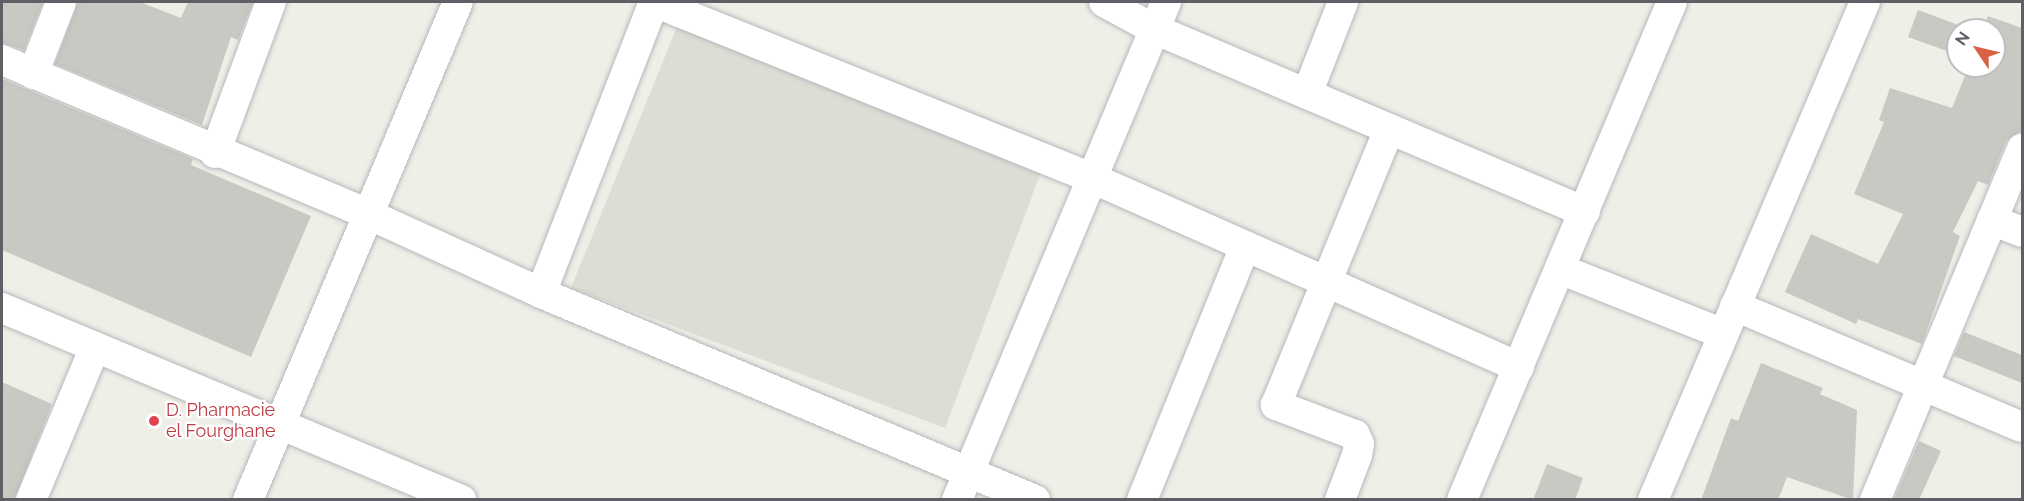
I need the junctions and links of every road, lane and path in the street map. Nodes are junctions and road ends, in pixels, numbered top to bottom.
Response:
1 (61, 2) edge
2 (271, 2) edge
3 (458, 2) edge
4 (1104, 2) edge
5 (1166, 2) edge
6 (1343, 2) edge
7 (1672, 2) edge
8 (1865, 2) edge
9 (1154, 29) junction
10 (2, 60) edge
11 (33, 74) junction
12 (1307, 94) junction
13 (1389, 129) junction
14 (2022, 148) edge
15 (215, 153) junction
16 (1092, 178) junction
17 (1585, 212) junction
18 (368, 214) junction
19 (1992, 220) junction
20 (2022, 232) edge
21 (1245, 246) junction
22 (1560, 269) junction
23 (1325, 282) junction
24 (542, 293) junction
25 (1735, 306) junction
26 (2, 308) edge
27 (1723, 334) junction
28 (95, 347) junction
29 (1519, 367) junction
30 (1923, 385) junction
31 (280, 423) junction
32 (2022, 427) edge
33 (969, 472) junction
34 (31, 500) edge
35 (248, 500) edge
36 (462, 500) edge
37 (957, 500) edge
38 (1035, 500) edge
39 (1142, 500) edge
40 (1340, 500) edge
41 (1462, 500) edge
42 (1653, 500) edge
43 (1875, 500) edge

1 - 11 street
2 - 15 street
3 - 18 street
4 - 9 street
5 - 9 street
6 - 12 street
7 - 17 street
8 - 25 street
9 - 12 street
9 - 16 street
10 - 11 street
11 - 15 street
12 - 13 street
13 - 17 street
13 - 23 street
14 - 19 street
15 - 18 street
16 - 21 street
16 - 24 street
16 - 33 street
17 - 22 street
18 - 24 street
18 - 31 street
19 - 20 street
19 - 30 street
21 - 23 street
21 - 39 street
22 - 27 street
22 - 29 street
23 - 29 street
23 - 40 street
24 - 33 street
25 - 27 street
25 - 30 street
26 - 28 street
27 - 42 street
28 - 31 street
28 - 34 street
29 - 41 street
30 - 32 street
30 - 43 street
31 - 35 street
31 - 36 street
33 - 37 street
33 - 38 street

